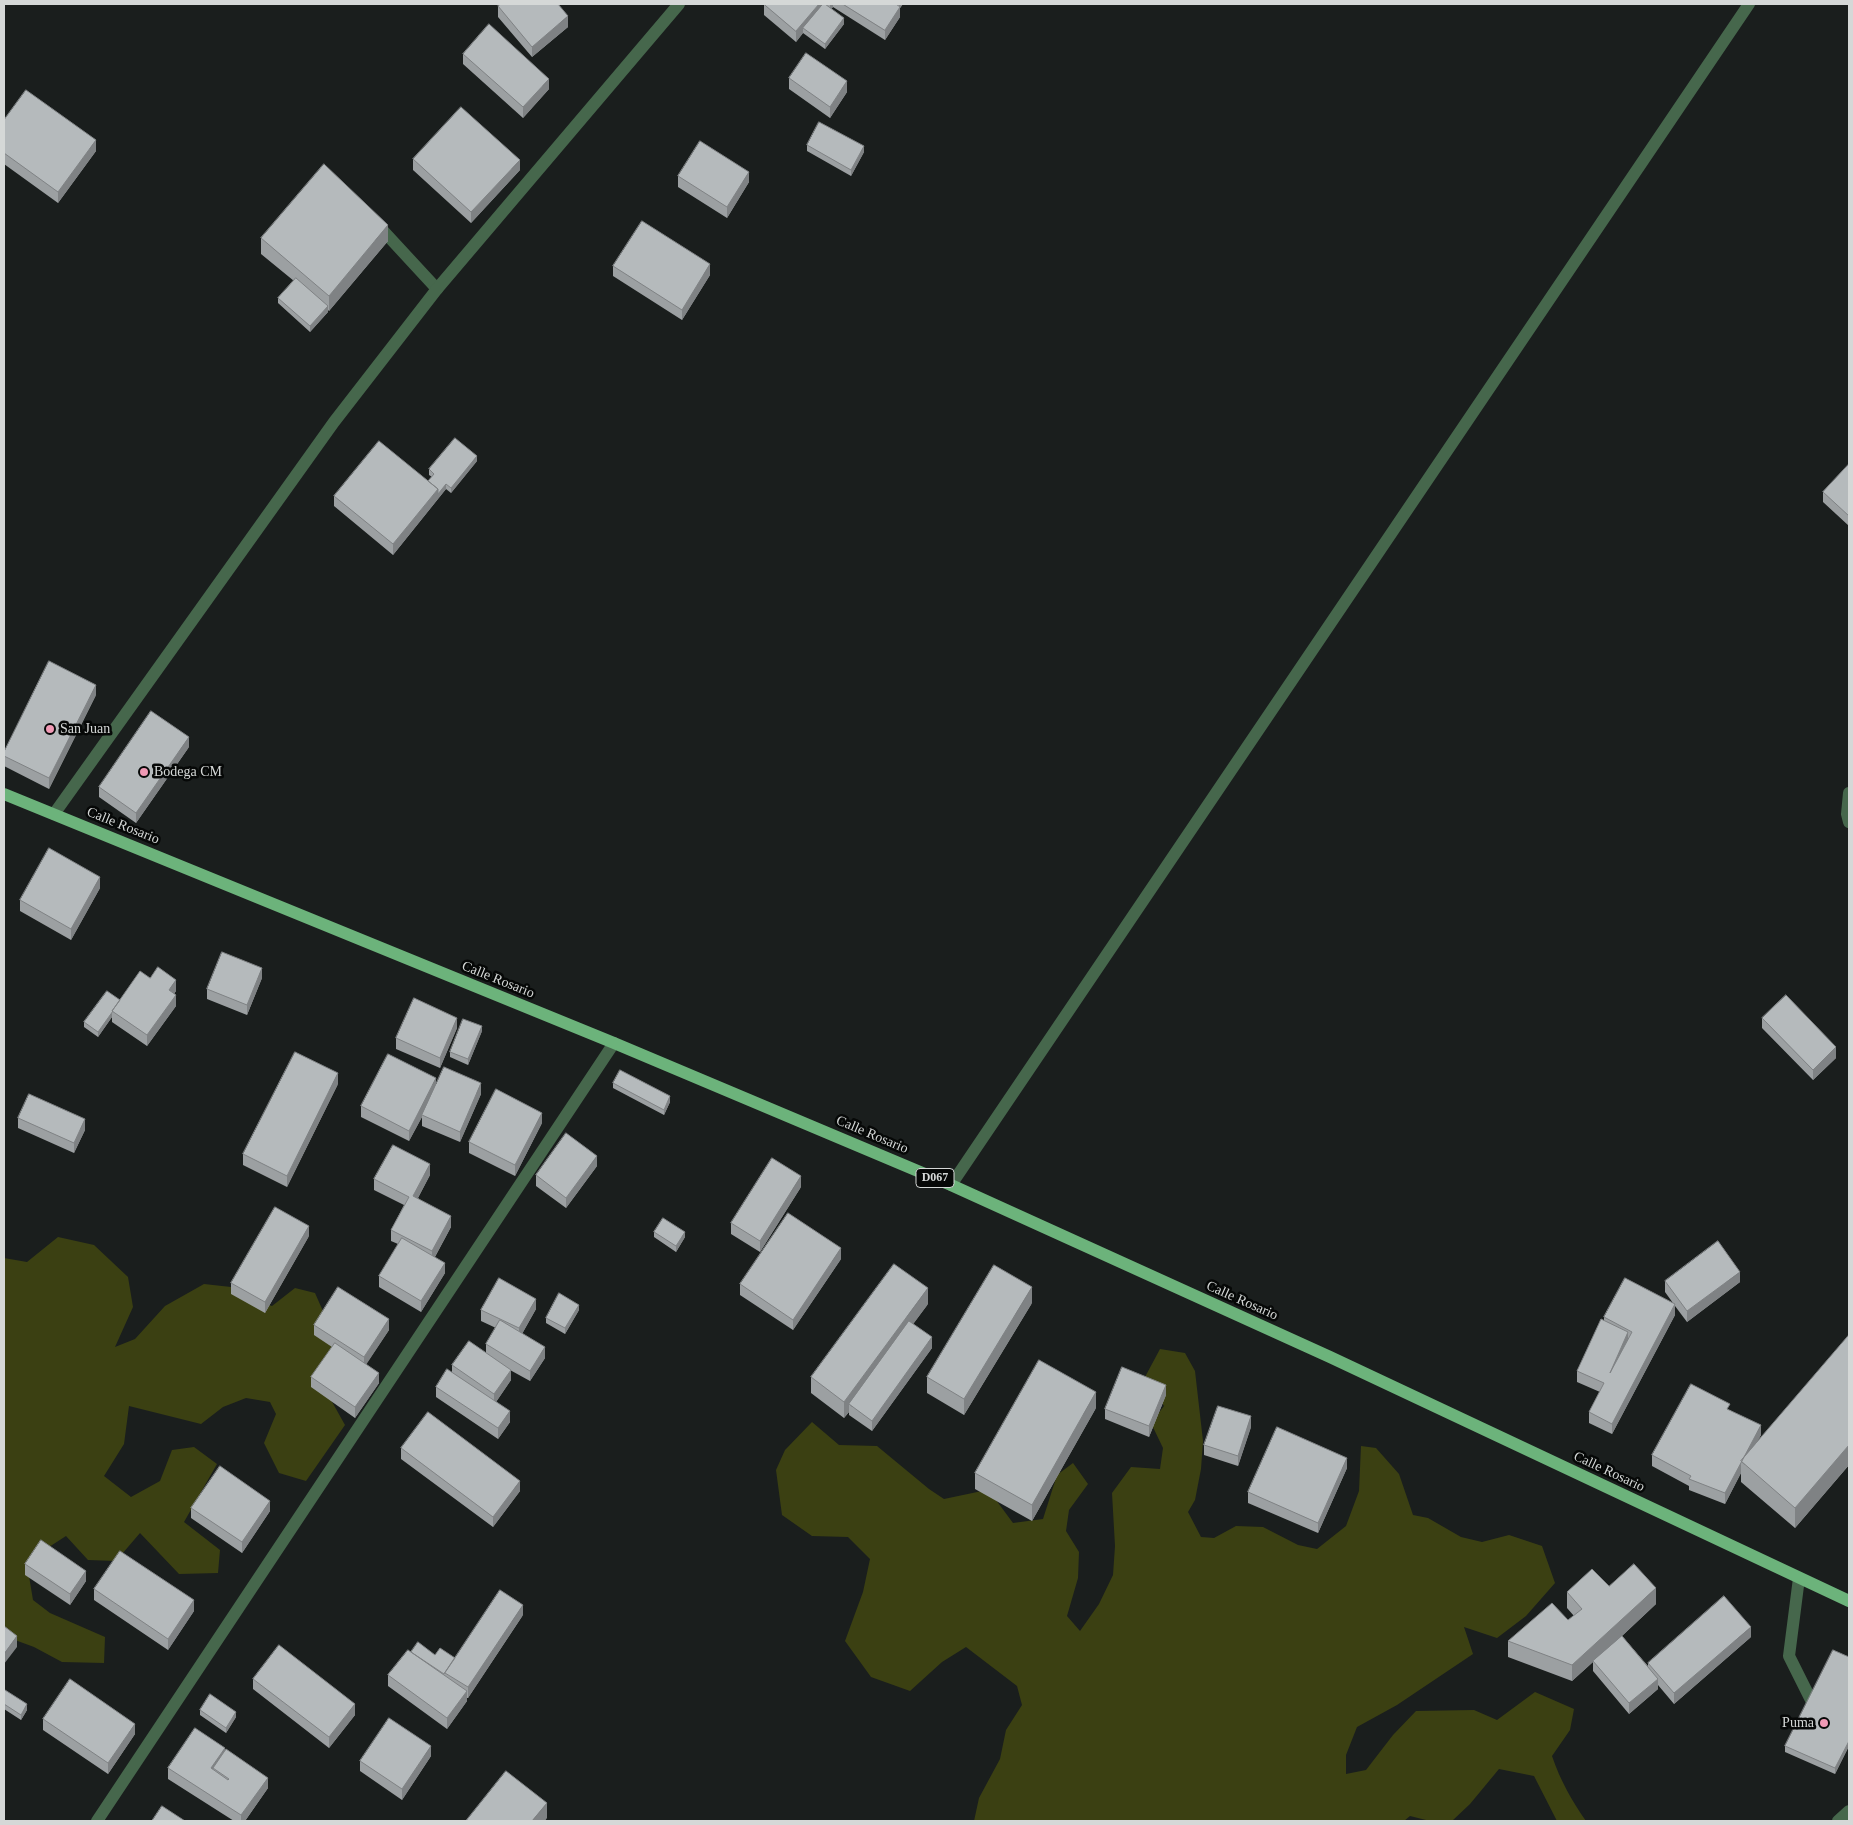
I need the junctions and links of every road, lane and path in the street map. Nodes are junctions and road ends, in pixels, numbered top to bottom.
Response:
1 (679, 4) edge
2 (1749, 4) edge
3 (370, 216) edge
4 (437, 289) junction
5 (1849, 793) edge
6 (4, 794) edge
7 (54, 814) junction
8 (1849, 822) edge
9 (614, 1044) junction
10 (951, 1184) junction
11 (1799, 1578) junction
12 (1849, 1601) edge
13 (1811, 1700) edge
14 (1849, 1811) edge
15 (97, 1821) edge
16 (1838, 1821) edge

1 - 4 street
2 - 10 street
3 - 4 street
4 - 7 street
5 - 8 street
6 - 7 main road, Calle Rosario / D067
7 - 9 main road, Calle Rosario / D067
9 - 10 main road, Calle Rosario / D067
9 - 15 street
10 - 11 main road, Calle Rosario / D067
11 - 12 main road, Calle Rosario / D067
11 - 13 street
14 - 16 street

